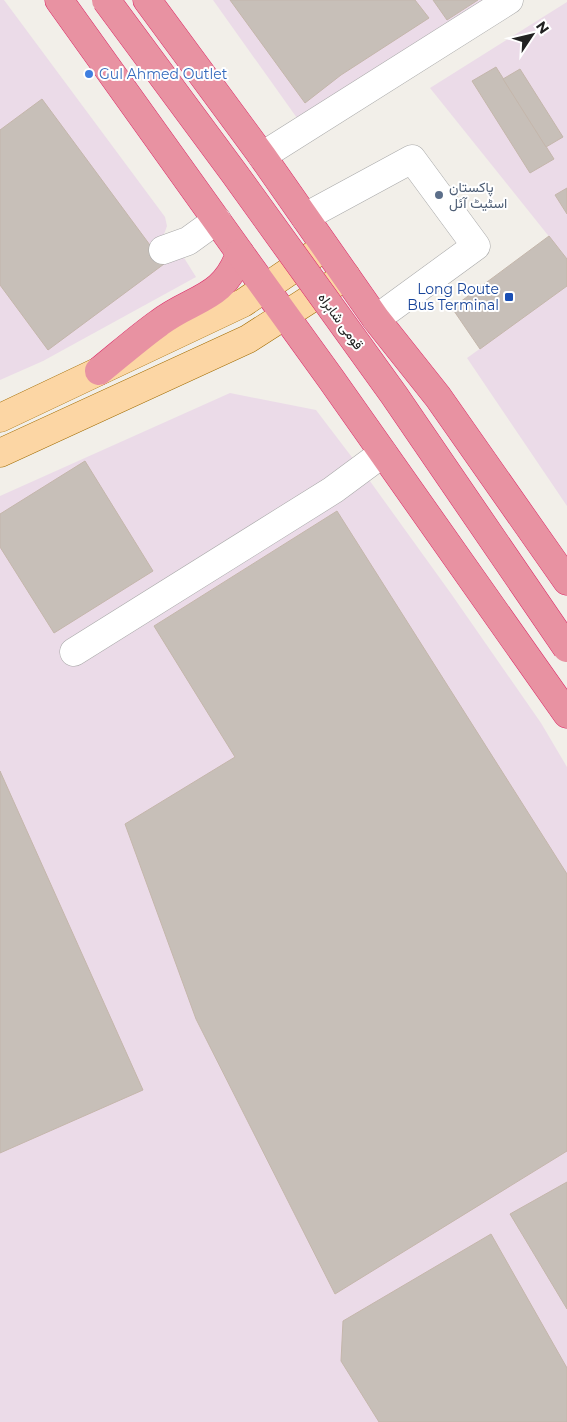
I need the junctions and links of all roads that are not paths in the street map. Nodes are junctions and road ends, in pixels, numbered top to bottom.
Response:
1 (59, 0) edge
2 (106, 0) edge
3 (147, 0) edge
4 (509, 0) edge
5 (262, 156) junction
6 (305, 217) junction
7 (216, 220) junction
8 (325, 247) junction
9 (163, 250) dead end
10 (240, 253) junction
11 (346, 276) junction
12 (265, 287) junction
13 (285, 316) junction
14 (376, 319) junction
15 (99, 371) junction
16 (0, 418) edge
17 (383, 452) junction
18 (0, 454) edge
19 (567, 581) edge
20 (567, 648) edge
21 (74, 652) dead end
22 (567, 714) edge

1 - 7 highway
2 - 20 highway, قومی شاہراہ, bridge
3 - 5 highway
4 - 5 street
5 - 6 highway
6 - 8 highway
6 - 14 street
7 - 9 street
7 - 10 highway
8 - 11 highway
8 - 12 main road
10 - 12 highway
10 - 15 highway
11 - 13 main road
11 - 14 highway
12 - 13 highway
12 - 15 main road
13 - 17 highway
13 - 18 main road
14 - 19 highway
15 - 16 main road
17 - 21 street
17 - 22 highway

